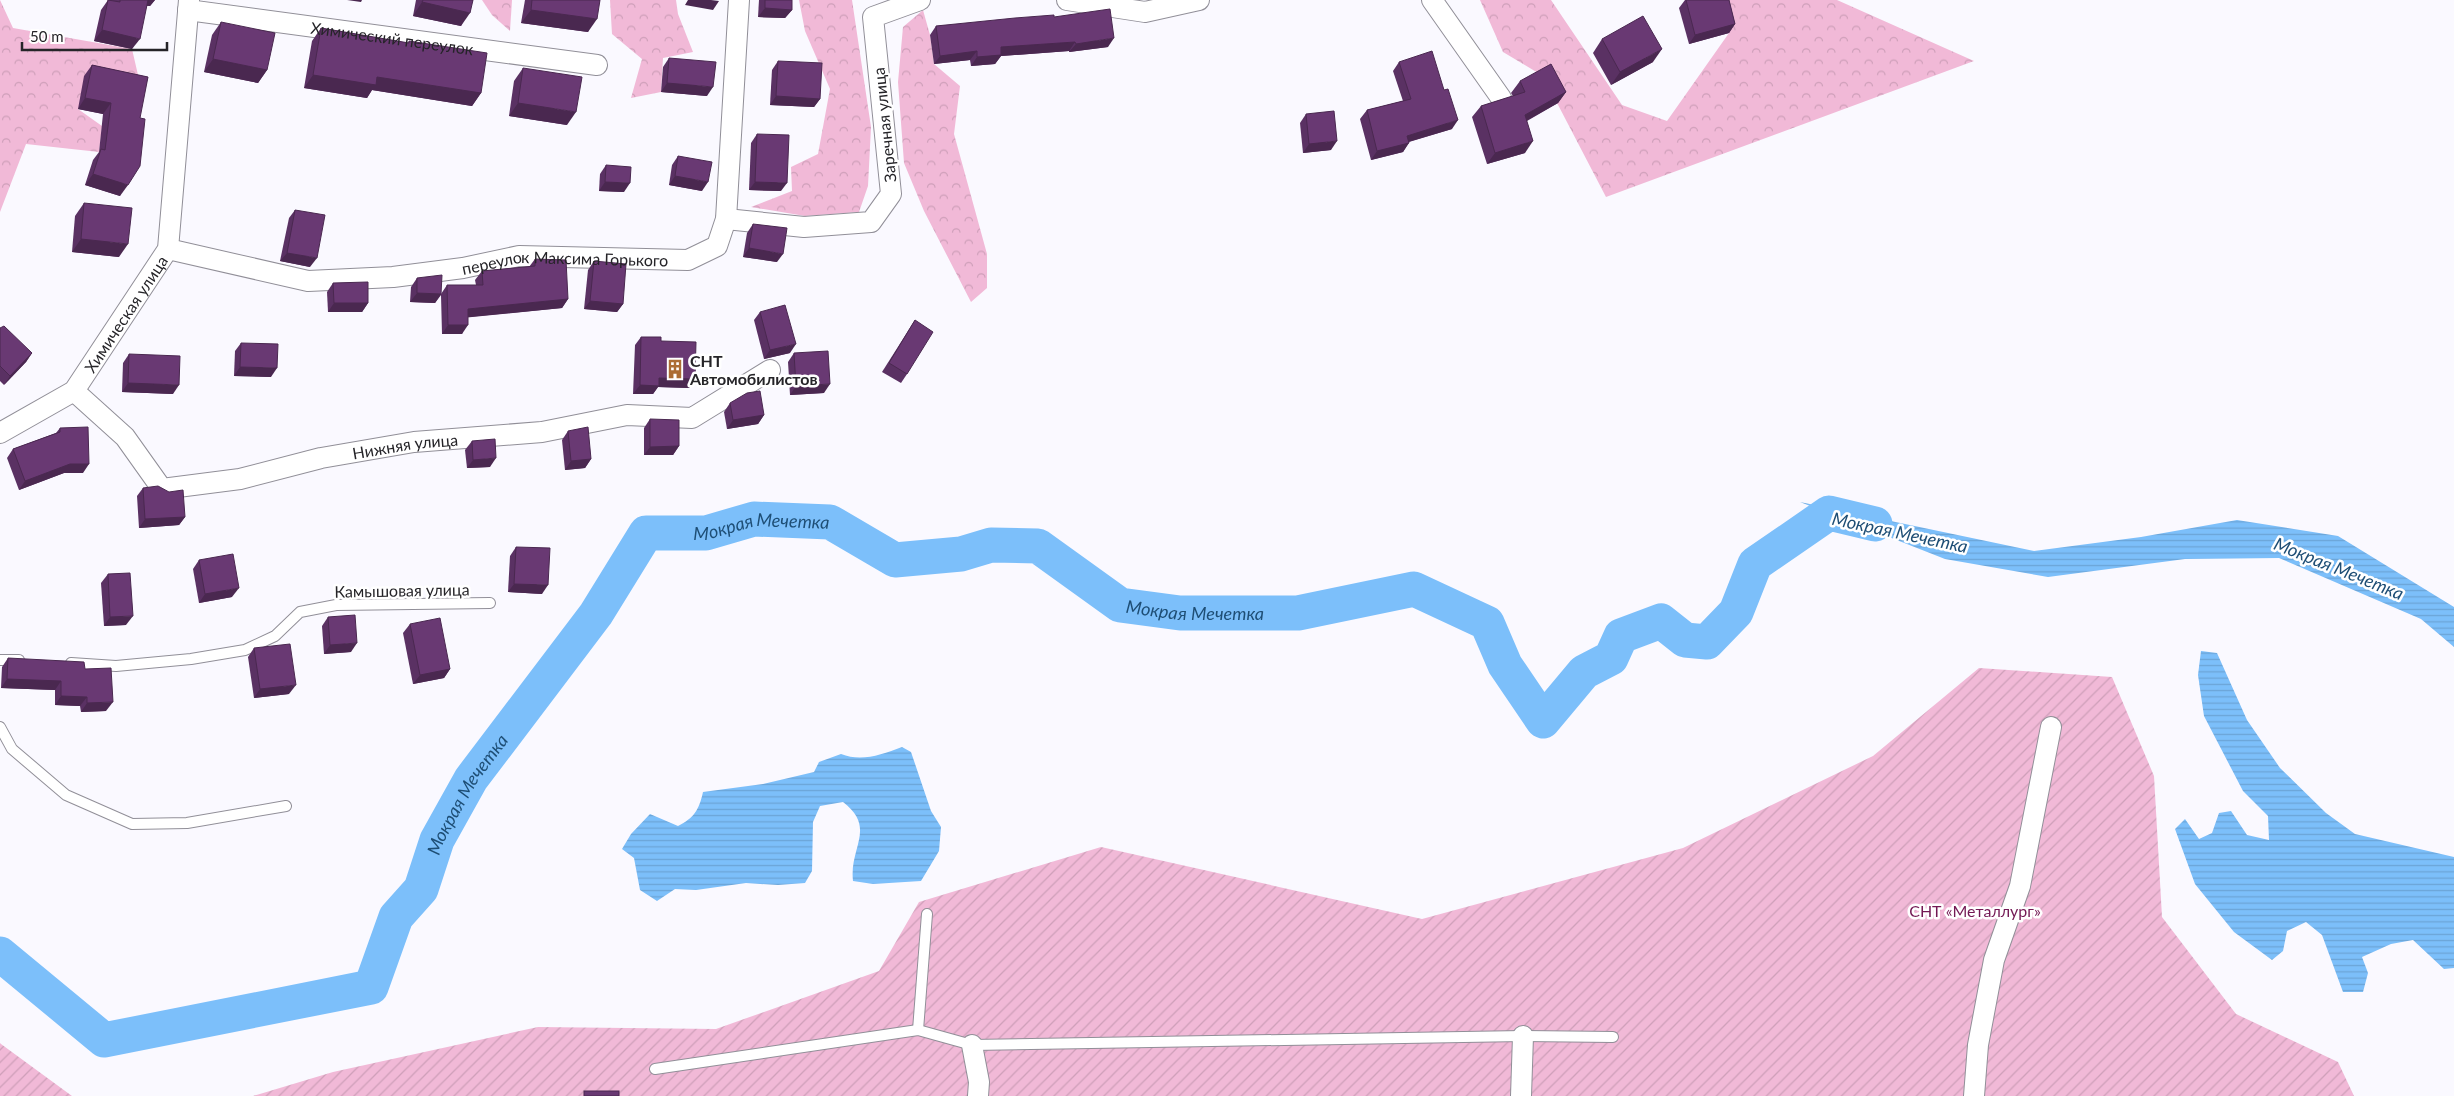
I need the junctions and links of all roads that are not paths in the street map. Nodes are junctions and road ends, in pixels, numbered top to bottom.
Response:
1 (739, 0) edge
2 (920, 0) edge
3 (1068, 0) edge
4 (1199, 0) edge
5 (1432, 0) edge
6 (189, 5) edge
7 (597, 64) dead end
8 (1501, 98) edge
9 (726, 220) junction
10 (168, 249) junction
11 (770, 370) dead end
12 (74, 391) junction
13 (0, 433) edge
14 (490, 603) dead end
15 (0, 660) edge
16 (28, 661) edge
17 (57, 662) edge
18 (0, 727) edge
19 (2051, 727) dead end
20 (286, 806) dead end
21 (928, 914) dead end
22 (918, 1030) junction
23 (1523, 1036) junction
24 (1613, 1037) dead end
25 (972, 1045) junction
26 (655, 1069) dead end
27 (978, 1096) edge
28 (1521, 1096) edge
29 (1974, 1096) edge

1 - 9 street, переулок Максима Горького
2 - 9 street, Заречная улица
3 - 4 street
5 - 8 street
6 - 7 street, Химический переулок
6 - 10 street, Химическая улица
9 - 10 street, переулок Максима Горького
10 - 12 street, Химическая улица
11 - 12 street, Нижняя улица
12 - 13 street, Химическая улица
14 - 17 lane, Камышовая улица
15 - 16 lane
18 - 20 lane
19 - 29 street
21 - 22 lane
22 - 25 lane
22 - 26 lane
23 - 24 lane
23 - 25 lane
23 - 28 street
25 - 27 street

